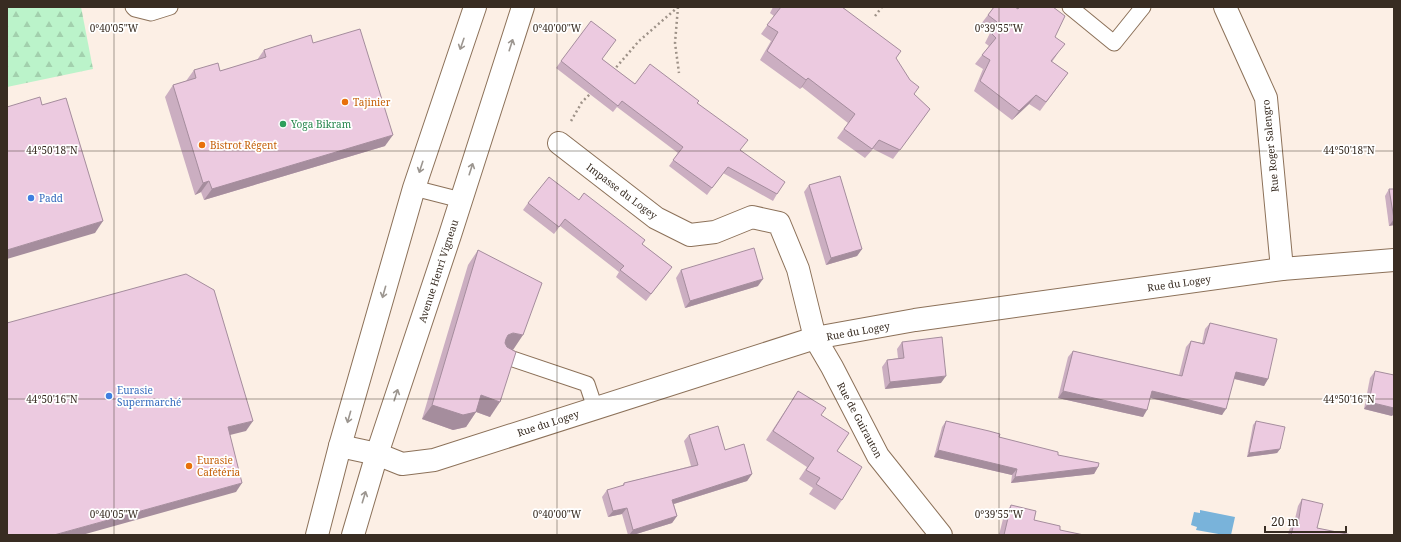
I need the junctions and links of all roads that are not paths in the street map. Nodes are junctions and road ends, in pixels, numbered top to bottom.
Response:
1 (134, 7) edge
2 (170, 7) edge
3 (475, 7) edge
4 (523, 7) edge
5 (1070, 7) edge
6 (1143, 7) edge
7 (1225, 7) edge
8 (559, 143) road end
9 (414, 188) junction
10 (461, 200) junction
11 (1394, 260) edge
12 (1282, 269) junction
13 (816, 338) junction
14 (504, 356) edge
15 (595, 408) junction
16 (340, 446) junction
17 (377, 454) junction
18 (317, 535) edge
19 (353, 535) edge
20 (941, 535) edge

1 - 2 lane
3 -> 9 street
10 -> 4 street, Avenue Henri Vigneau
5 - 6 lane
7 - 12 street, Rue Roger Salengro
8 - 13 street, Impasse du Logey
9 - 10 lane
9 -> 16 street
17 -> 10 street, Avenue Henri Vigneau
11 - 12 street, Rue du Logey
12 - 13 street, Rue du Logey
13 - 15 street, Rue du Logey
13 - 20 street, Rue de Guirauton
14 - 15 lane
15 - 17 street, Rue du Logey
16 - 17 street, Rue du Logey
16 - 18 street
19 -> 17 street, Avenue Henri Vigneau

